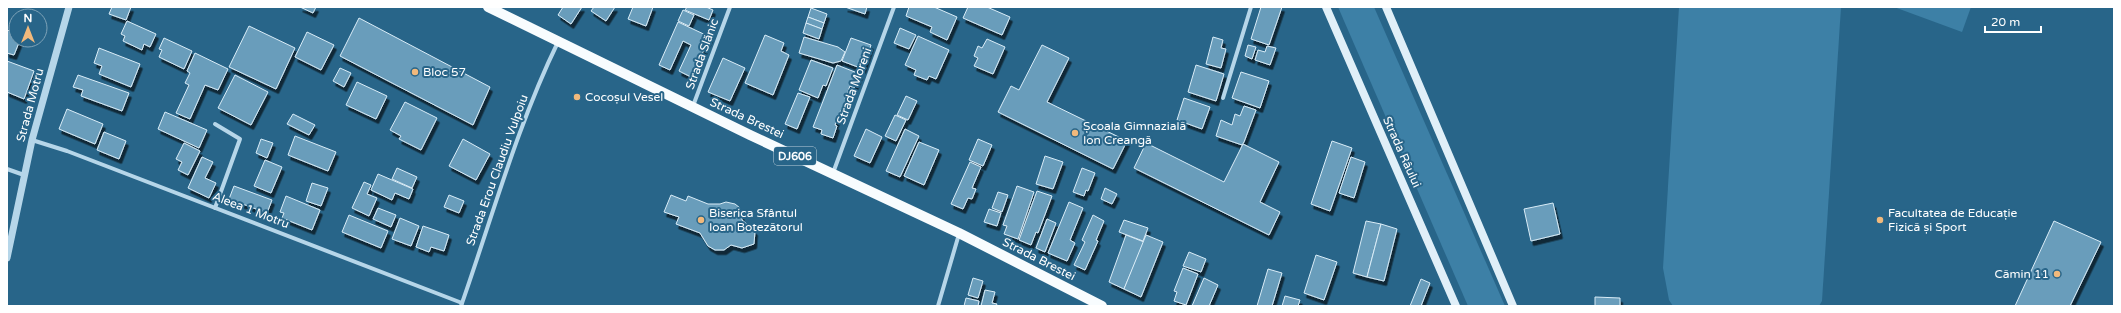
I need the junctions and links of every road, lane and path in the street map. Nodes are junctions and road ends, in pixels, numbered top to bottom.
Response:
1 (69, 7) edge
2 (488, 7) edge
3 (730, 7) edge
4 (894, 7) edge
5 (1251, 7) edge
6 (1326, 7) edge
7 (1386, 7) edge
8 (558, 42) junction
9 (1223, 98) dead end
10 (693, 107) junction
11 (215, 124) dead end
12 (32, 140) junction
13 (7, 168) edge
14 (833, 173) junction
15 (24, 175) junction
16 (215, 208) junction
17 (959, 233) junction
18 (7, 258) edge
19 (461, 304) edge
20 (938, 306) edge
21 (1102, 306) edge
22 (1456, 306) edge
23 (1513, 306) edge

1 - 12 street, Strada Motru
2 - 8 main road, Strada Brestei / DJ606
3 - 10 street, Strada Slănic
4 - 14 street, Strada Moreni
5 - 9 street
6 - 22 main road, Strada Râului
7 - 23 main road
8 - 10 main road, Strada Brestei / DJ606
8 - 19 street, Strada Erou Claudiu Vulpoiu
10 - 14 main road, Strada Brestei / DJ606
11 - 16 street
12 - 15 street, Strada Motru
12 - 16 street, Aleea 1 Motru
13 - 15 street
14 - 17 main road, Strada Brestei / DJ606
15 - 18 street, Strada Motru
16 - 19 street, Aleea 1 Motru
17 - 20 street
17 - 21 main road, Strada Brestei / DJ606

